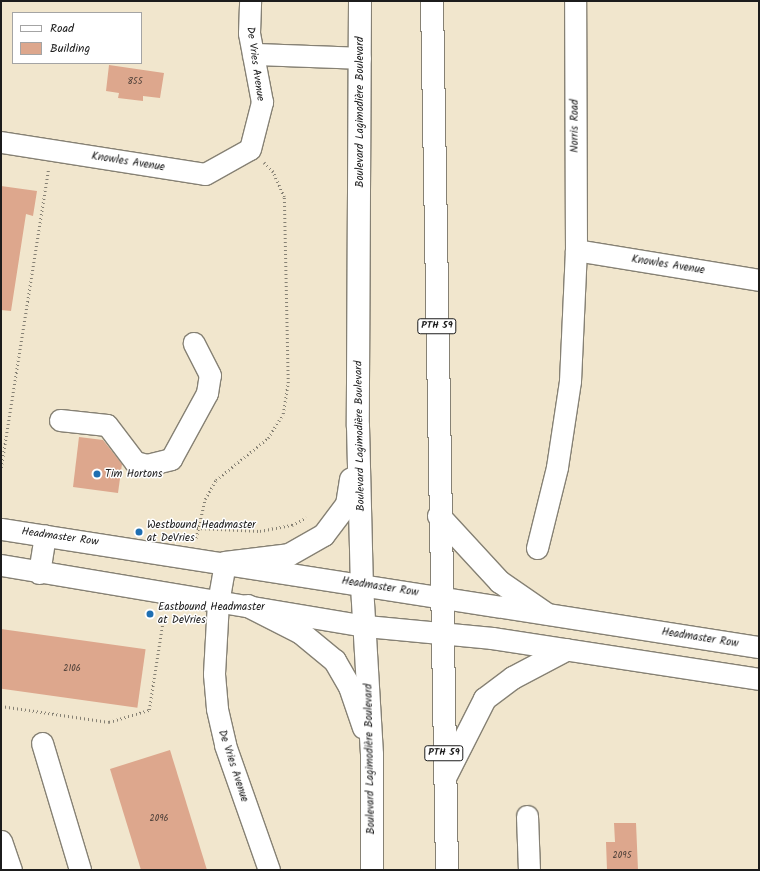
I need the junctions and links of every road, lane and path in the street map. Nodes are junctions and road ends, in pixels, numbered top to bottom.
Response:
1 (250, 1) edge
2 (360, 1) edge
3 (432, 1) edge
4 (574, 1) edge
5 (253, 54) junction
6 (360, 58) junction
7 (1, 142) edge
8 (250, 149) junction
9 (51, 150) junction
10 (576, 250) junction
11 (759, 280) edge
12 (194, 344) dead end
13 (60, 420) dead end
14 (358, 426) junction
15 (1, 468) edge
16 (439, 516) junction
17 (313, 522) dead end
18 (197, 528) junction
19 (1, 529) edge
20 (45, 536) junction
21 (537, 548) dead end
22 (194, 556) junction
23 (226, 562) junction
24 (1, 565) edge
25 (40, 573) junction
26 (362, 586) junction
27 (442, 597) junction
28 (218, 602) junction
29 (248, 606) junction
30 (545, 613) junction
31 (163, 621) dead end
32 (366, 626) junction
33 (444, 636) junction
34 (759, 647) edge
35 (566, 650) junction
36 (759, 679) edge
37 (1, 706) edge
38 (42, 743) dead end
39 (372, 755) junction
40 (444, 780) junction
41 (527, 816) dead end
42 (1, 841) edge
43 (11, 870) edge
44 (80, 870) edge
45 (269, 870) edge
46 (372, 870) edge
47 (448, 870) edge
48 (529, 870) edge

1 - 5 street, De Vries Avenue
2 - 6 main road, Boulevard Lagimodière Boulevard
3 - 16 main road, PTH 59
4 - 10 street, Norris Road
5 - 6 street
5 - 8 street, De Vries Avenue
6 - 14 main road, Boulevard Lagimodière Boulevard
7 - 9 street, Knowles Avenue
8 - 9 street, Knowles Avenue
8 - 18 path
9 - 15 path
10 - 11 street, Knowles Avenue
10 - 21 street, Norris Road
12 - 13 street
14 - 23 main road
14 - 26 main road, Boulevard Lagimodière Boulevard
16 - 27 main road, PTH 59
16 - 30 main road
17 - 18 path
18 - 22 path
19 - 20 street, Headmaster Row
20 - 22 street, Headmaster Row
20 - 25 street
22 - 23 street, Headmaster Row
23 - 26 street, Headmaster Row
23 - 28 street, De Vries Avenue
24 - 25 street
25 - 28 street
26 - 27 street, Headmaster Row
26 - 32 main road, Boulevard Lagimodière Boulevard
27 - 30 street, Headmaster Row
27 - 33 main road, PTH 59
28 - 29 street
28 - 45 street, De Vries Avenue
29 - 32 street
29 - 39 main road
30 - 34 street, Headmaster Row
31 - 37 path
32 - 33 street
32 - 39 main road, Boulevard Lagimodière Boulevard
33 - 35 street
33 - 40 main road, PTH 59
35 - 36 street
35 - 40 main road
38 - 44 street
39 - 46 main road, Boulevard Lagimodière Boulevard
40 - 47 main road, PTH 59
41 - 48 street
42 - 43 street

